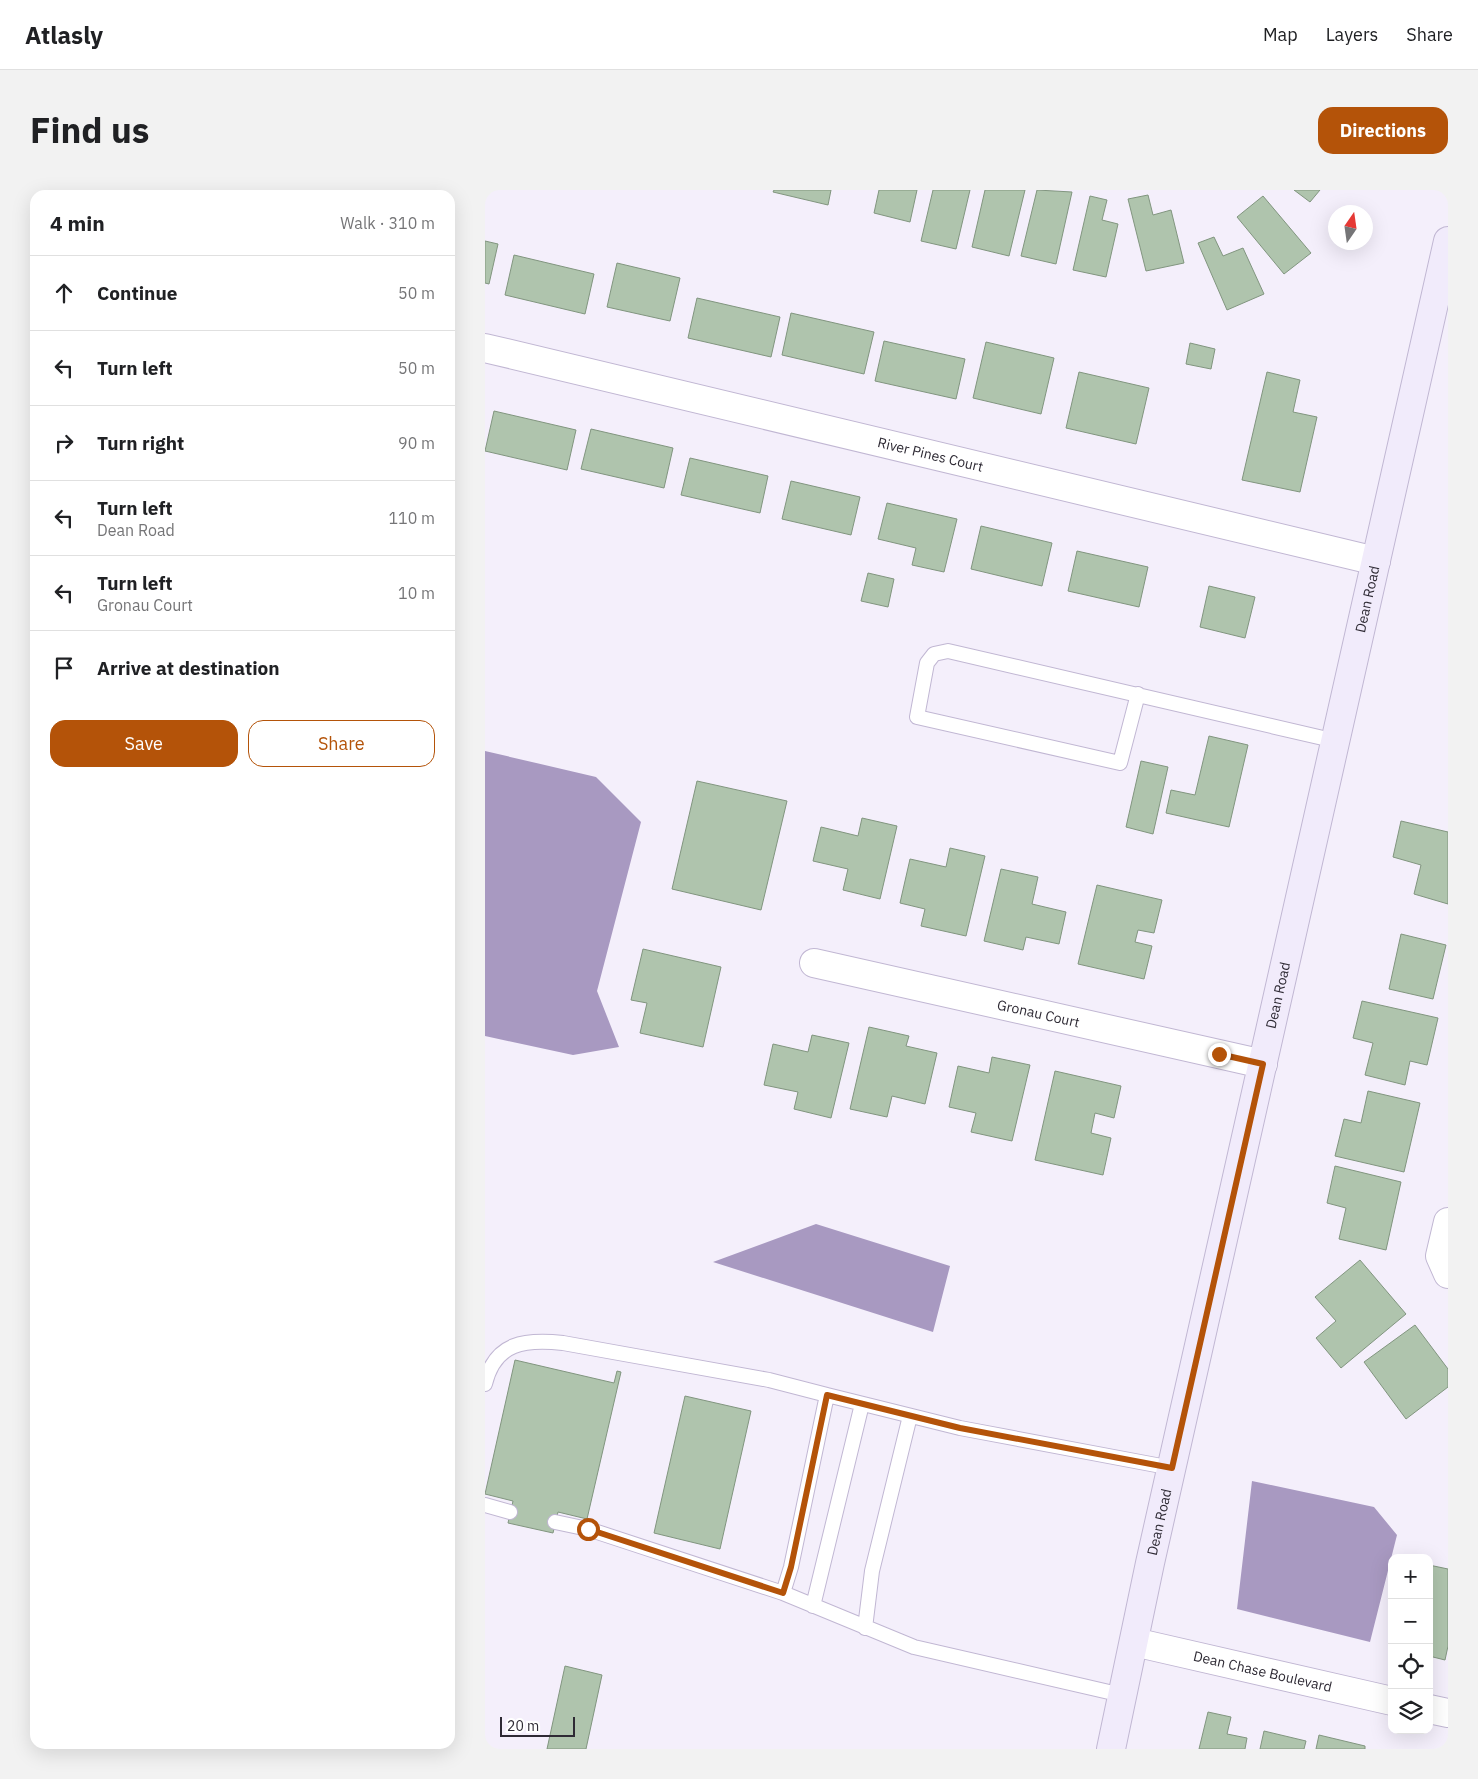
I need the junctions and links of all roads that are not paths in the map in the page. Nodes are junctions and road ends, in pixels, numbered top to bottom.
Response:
1 (1448, 241) edge
2 (485, 348) edge
3 (1376, 561) junction
4 (1138, 694) junction
5 (1336, 741) junction
6 (814, 964) dead end
7 (1263, 1064) junction
8 (1448, 1222) edge
9 (1448, 1274) edge
10 (485, 1384) edge
11 (827, 1395) junction
12 (862, 1404) junction
13 (910, 1416) junction
14 (1172, 1468) junction
15 (485, 1506) edge
16 (510, 1512) dead end
17 (555, 1522) dead end
18 (783, 1593) junction
19 (813, 1606) junction
20 (865, 1628) junction
21 (1133, 1642) junction
22 (1122, 1695) junction
23 (1388, 1699) edge
24 (1433, 1710) edge
25 (1448, 1713) edge
26 (1111, 1749) edge

1 - 3 main road, Dean Road
2 - 3 street, River Pines Court
3 - 5 main road, Dean Road
4 - 4 lane
4 - 5 lane
5 - 7 main road, Dean Road
6 - 7 street, Gronau Court
7 - 14 main road, Dean Road
8 - 9 street
10 - 11 lane
11 - 12 lane
11 - 18 lane
12 - 13 lane
12 - 19 lane
13 - 14 lane
13 - 20 lane
14 - 21 main road, Dean Road
15 - 16 lane
17 - 18 lane
18 - 19 lane
19 - 20 lane
20 - 22 lane
21 - 22 main road, Dean Road
21 - 23 street, Dean Chase Boulevard
22 - 26 main road, Dean Road
24 - 25 street

